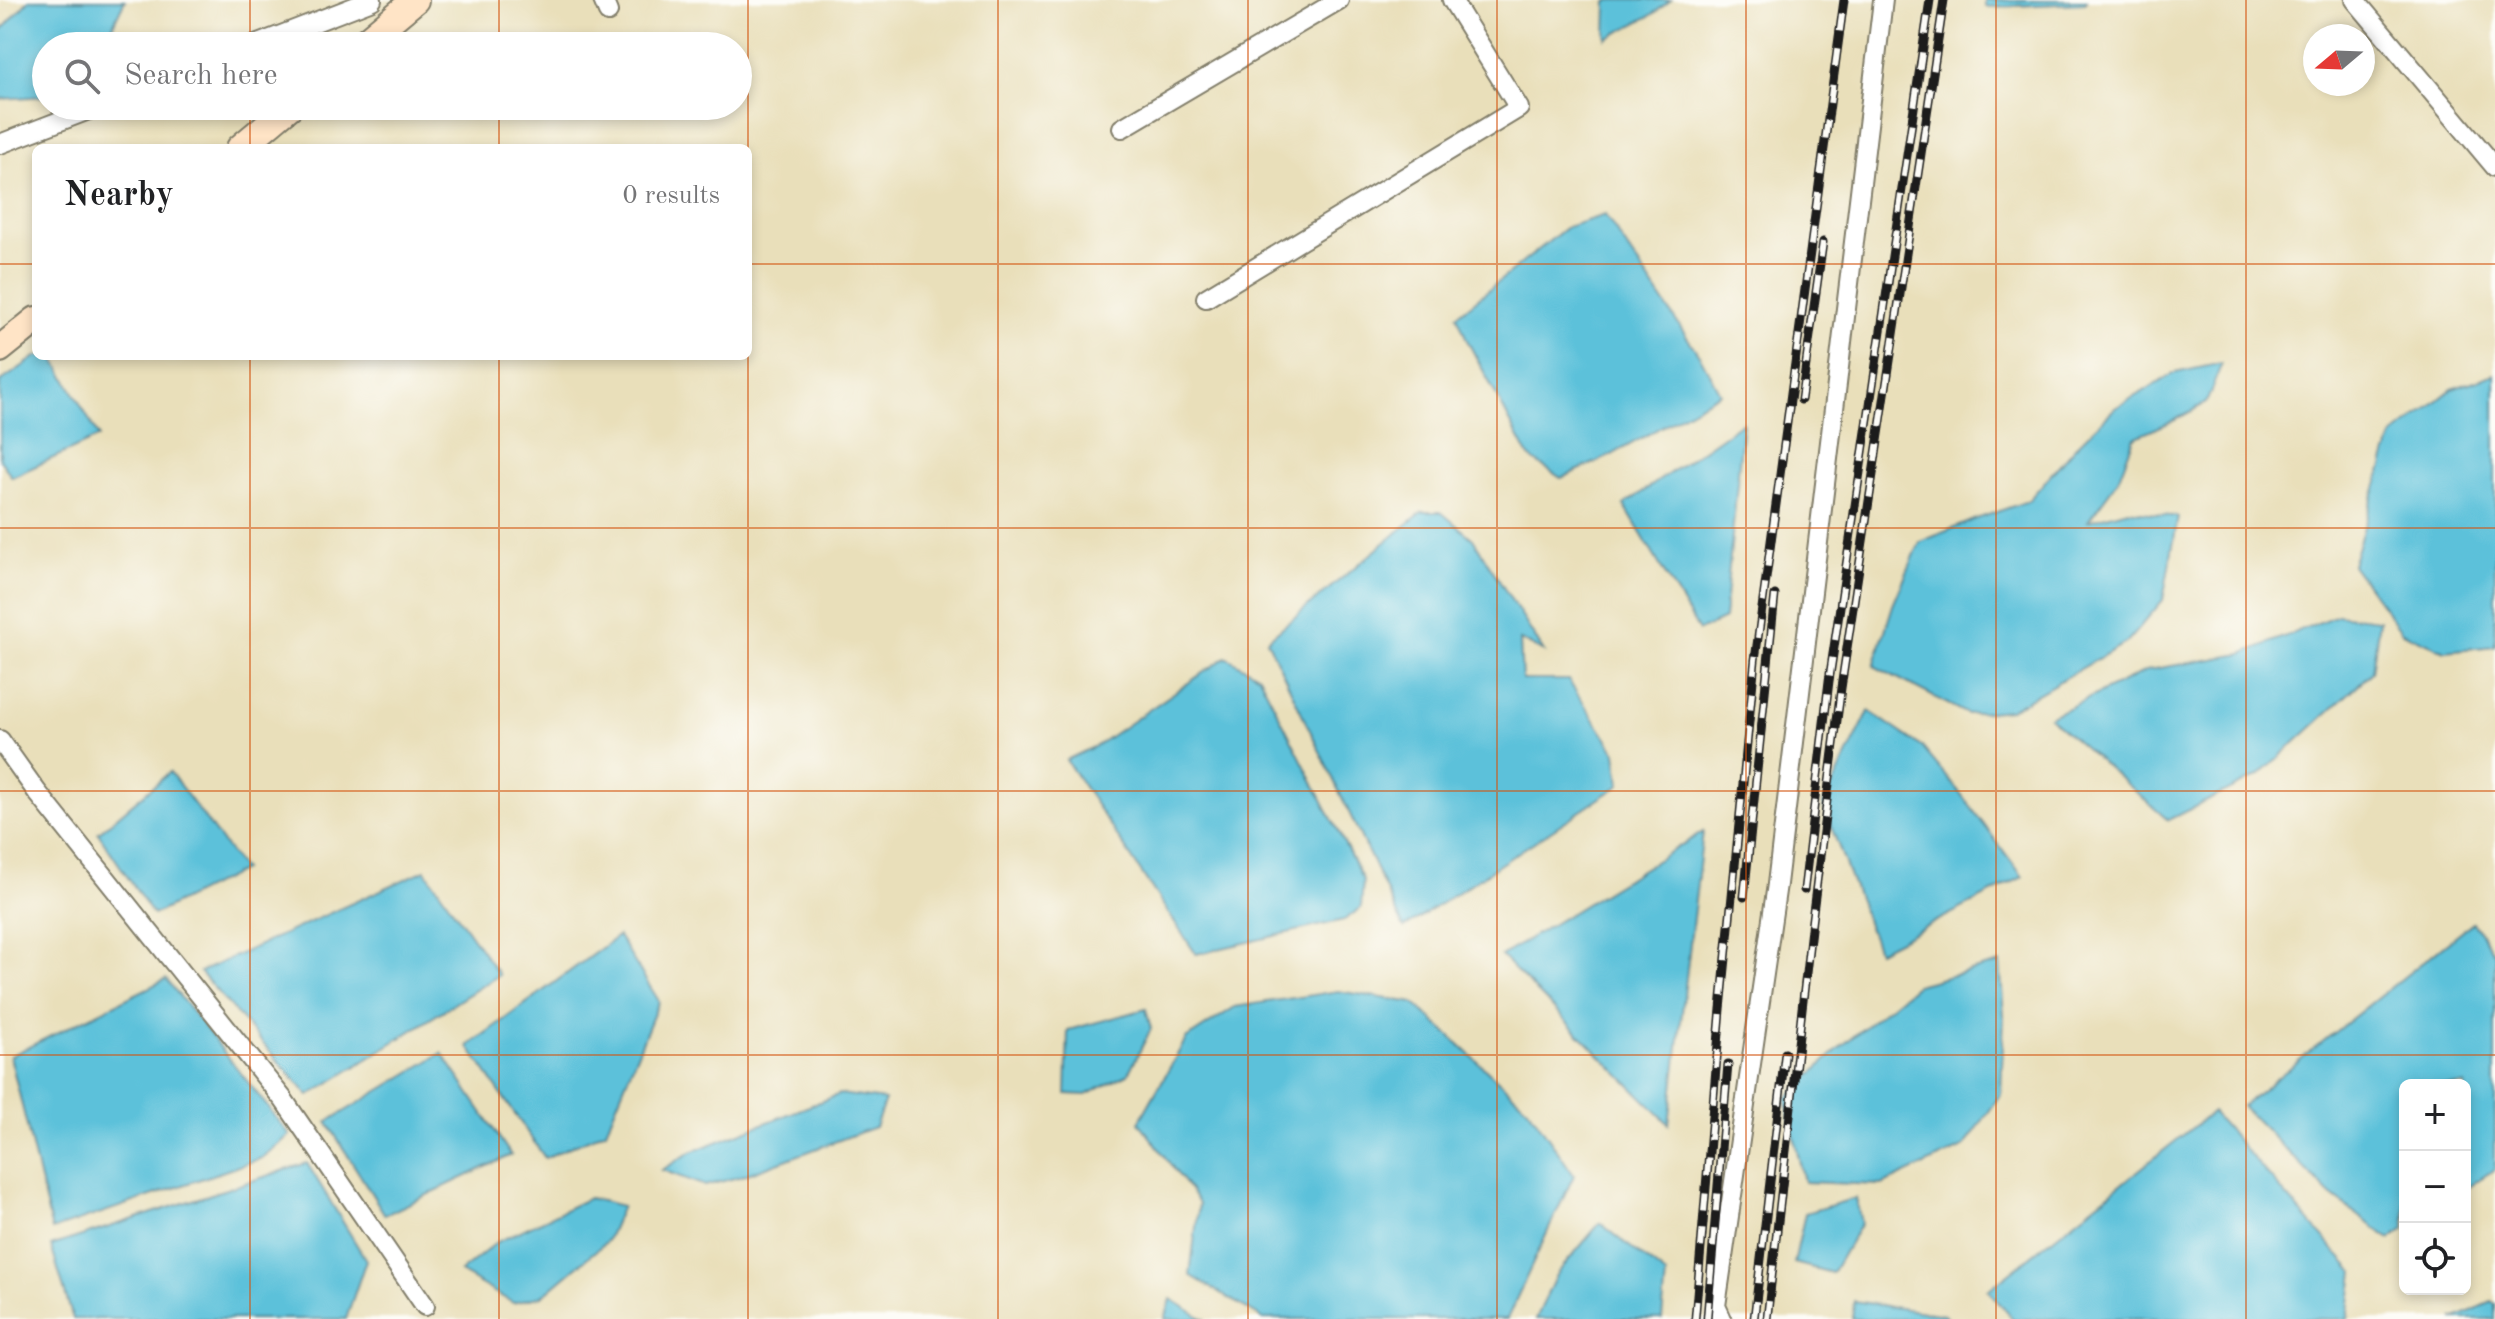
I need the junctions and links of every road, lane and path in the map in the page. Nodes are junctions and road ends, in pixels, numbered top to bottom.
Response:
1 (372, 0) edge
2 (415, 0) edge
3 (1339, 0) edge
4 (1452, 0) edge
5 (1883, 0) edge
6 (2355, 0) edge
7 (289, 32) edge
8 (377, 32) edge
9 (63, 120) edge
10 (273, 120) edge
11 (1122, 128) dead end
12 (0, 144) edge
13 (245, 144) edge
14 (2495, 167) edge
15 (1206, 298) dead end
16 (32, 323) edge
17 (0, 349) edge
18 (0, 740) edge
19 (425, 1306) dead end
20 (1722, 1319) edge

1 - 7 street
2 - 8 main road
3 - 11 street
4 - 15 street
5 - 20 street
6 - 14 street
9 - 12 street
10 - 13 main road
16 - 17 main road
18 - 19 street

